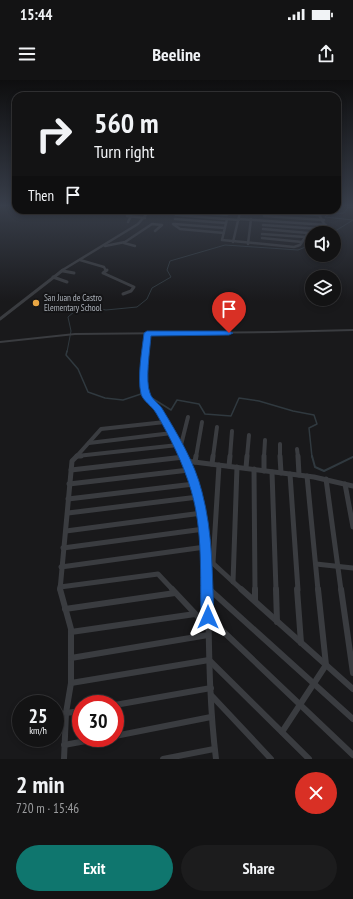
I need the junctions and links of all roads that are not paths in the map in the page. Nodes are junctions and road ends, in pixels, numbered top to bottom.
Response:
1 (305, 237) edge
2 (117, 238) edge
3 (130, 238) edge
4 (223, 238) edge
5 (234, 238) edge
6 (249, 238) edge
7 (262, 238) joint
8 (123, 242) junction
9 (233, 242) junction
10 (302, 242) junction
11 (248, 244) junction
12 (261, 244) junction
13 (135, 246) dead end
14 (103, 247) junction
15 (80, 260) junction
16 (62, 271) junction
17 (74, 273) dead end
18 (53, 277) junction
19 (67, 282) dead end
20 (123, 294) dead end
21 (0, 319) edge
22 (353, 330) edge
23 (147, 333) junction
24 (0, 342) edge
25 (188, 416) dead end
26 (165, 422) junction
27 (202, 422) dead end
28 (217, 427) dead end
29 (232, 431) dead end
30 (172, 433) junction
31 (249, 435) dead end
32 (265, 440) dead end
33 (88, 443) junction
34 (280, 444) dead end
35 (179, 447) junction
36 (297, 449) dead end
37 (77, 456) junction
38 (185, 459) junction
39 (195, 462) junction
40 (212, 464) junction
41 (219, 465) junction
42 (229, 466) junction
43 (237, 467) junction
44 (246, 468) junction
45 (254, 469) junction
46 (71, 470) junction
47 (189, 470) junction
48 (264, 471) junction
49 (272, 472) junction
50 (281, 473) junction
51 (290, 474) junction
52 (299, 475) junction
53 (307, 476) junction
54 (326, 479) junction
55 (69, 484) junction
56 (194, 484) junction
57 (345, 484) junction
58 (353, 486) edge
59 (198, 497) junction
60 (68, 499) junction
61 (68, 513) junction
62 (202, 513) junction
63 (353, 527) edge
64 (204, 529) junction
65 (66, 531) junction
66 (205, 547) junction
67 (63, 548) junction
68 (206, 557) junction
69 (213, 563) junction
70 (316, 564) junction
71 (61, 567) junction
72 (338, 567) junction
73 (353, 568) edge
74 (233, 582) junction
75 (60, 587) junction
76 (208, 588) junction
77 (175, 593) junction
78 (254, 601) junction
79 (65, 609) junction
80 (195, 614) junction
81 (208, 619) junction
82 (277, 622) junction
83 (71, 632) junction
84 (208, 635) junction
85 (301, 643) junction
86 (71, 658) junction
87 (209, 660) junction
88 (326, 665) junction
89 (353, 673) edge
90 (71, 683) junction
91 (314, 683) junction
92 (211, 688) junction
93 (353, 689) edge
94 (212, 696) junction
95 (124, 703) edge
96 (300, 705) junction
97 (72, 712) edge
98 (66, 713) junction
99 (211, 717) junction
100 (353, 719) edge
101 (282, 732) junction
102 (124, 734) edge
103 (72, 744) edge
104 (64, 745) joint
105 (64, 747) edge
106 (214, 749) junction
107 (353, 755) edge
108 (64, 759) edge
109 (163, 759) edge
110 (216, 759) edge
111 (271, 759) edge
112 (309, 759) edge

1 - 10 street
2 - 14 street
3 - 8 street
4 - 9 street
5 - 9 street
6 - 11 street
7 - 10 street
7 - 12 street
8 - 13 street
8 - 14 street
9 - 11 street
10 - 12 street
11 - 12 street
14 - 15 street
15 - 16 street
15 - 20 street
16 - 17 street
16 - 18 street
18 - 19 street
18 - 21 street
22 - 23 street
23 - 24 street
23 - 26 street
25 - 35 street
26 - 30 street
26 - 33 street
27 - 39 street
28 - 40 street
29 - 42 street
30 - 33 street
30 - 35 street
31 - 44 street
32 - 48 street
33 - 37 street
34 - 50 street
35 - 37 street
35 - 38 street
36 - 52 street
37 - 46 street
38 - 39 street
38 - 46 street
38 - 47 street
39 - 40 street
40 - 41 street
41 - 42 street
41 - 69 street
42 - 43 street
43 - 44 street
43 - 74 street
44 - 45 street
45 - 48 street
45 - 78 street
46 - 55 street
47 - 55 street
47 - 56 street
48 - 49 street
49 - 50 street
49 - 82 street
50 - 51 street
51 - 52 street
51 - 85 street
52 - 53 street
53 - 54 street
53 - 70 street
54 - 57 street
54 - 72 street
55 - 60 street
56 - 59 street
56 - 60 street
57 - 58 street
57 - 63 street
59 - 61 street
59 - 62 street
60 - 61 street
61 - 65 street
62 - 64 street
62 - 65 street
64 - 66 street
64 - 67 street
65 - 67 street
66 - 68 street
66 - 71 street
67 - 71 street
68 - 69 street
68 - 76 street
69 - 74 street
70 - 72 street
70 - 88 street
71 - 75 street
72 - 73 street
72 - 89 street
74 - 78 street
75 - 77 street
75 - 79 street
76 - 81 street
76 - 91 street
77 - 79 street
77 - 80 street
78 - 82 street
79 - 83 street
80 - 81 street
80 - 83 street
81 - 84 street
81 - 96 street
82 - 85 street
83 - 86 street
84 - 86 street
84 - 87 street
85 - 88 street
86 - 90 street
87 - 90 street
87 - 92 street
87 - 101 street
88 - 91 street
88 - 93 street
90 - 98 street
91 - 96 street
91 - 100 street
92 - 94 street
92 - 95 street
94 - 99 street
94 - 111 street
96 - 101 street
96 - 107 street
97 - 98 street
98 - 104 street
99 - 102 street
99 - 106 street
101 - 112 street
103 - 104 street
105 - 108 street
106 - 109 street
106 - 110 street

